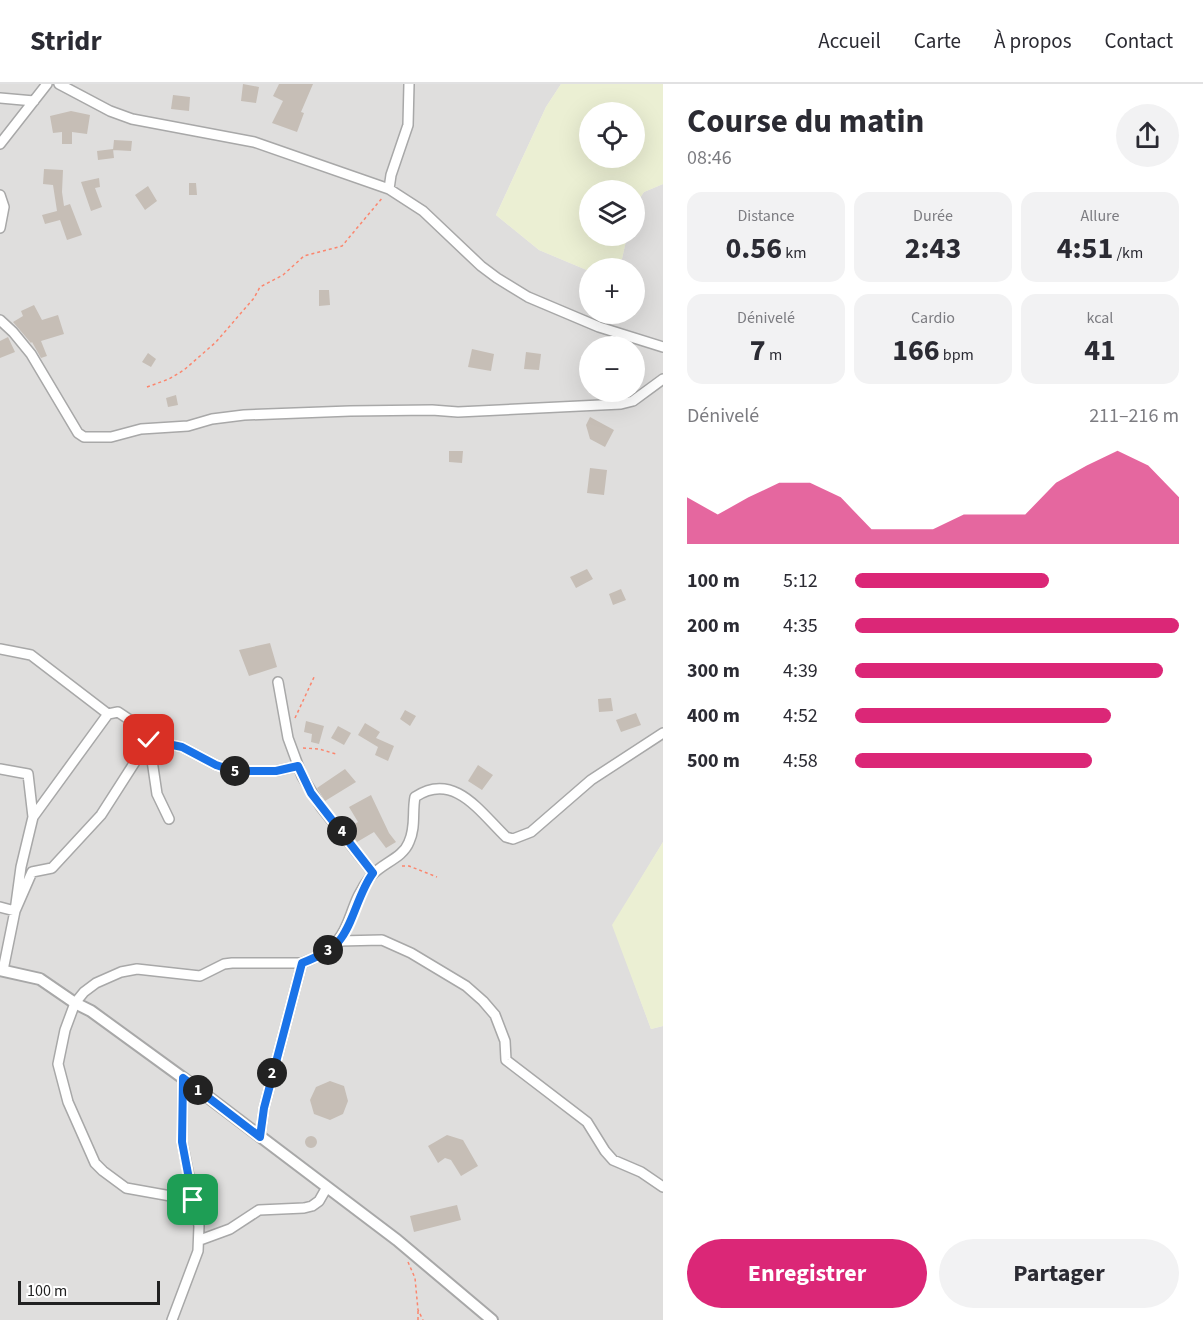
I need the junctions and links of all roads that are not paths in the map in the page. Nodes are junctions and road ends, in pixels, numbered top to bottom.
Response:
1 (46, 84) edge
2 (59, 84) edge
3 (409, 84) edge
4 (0, 98) edge
5 (34, 101) junction
6 (0, 144) edge
7 (389, 189) junction
8 (0, 195) edge
9 (0, 228) edge
10 (0, 320) edge
11 (663, 346) edge
12 (663, 379) edge
13 (0, 649) edge
14 (278, 682) dead end
15 (108, 714) junction
16 (663, 733) edge
17 (149, 740) junction
18 (298, 766) junction
19 (0, 769) edge
20 (33, 817) junction
21 (169, 819) dead end
22 (373, 873) junction
23 (0, 907) edge
24 (15, 911) junction
25 (339, 942) junction
26 (302, 963) junction
27 (1, 970) edge
28 (75, 1003) junction
29 (183, 1078) junction
30 (260, 1137) junction
31 (327, 1187) junction
32 (663, 1187) edge
33 (193, 1200) junction
34 (200, 1240) junction
35 (172, 1320) edge
36 (492, 1320) edge

1 - 5 street
2 - 7 street
3 - 7 street
4 - 5 street
5 - 6 street
7 - 11 street
8 - 9 street
10 - 12 street
13 - 15 street
14 - 18 street
15 - 17 street
15 - 20 street
16 - 22 street
17 - 18 street
17 - 21 street
17 - 24 street
18 - 22 street
19 - 20 street
20 - 24 street
22 - 25 street
23 - 24 street
24 - 27 street
25 - 26 street
25 - 32 street
26 - 28 street
26 - 30 street
27 - 28 street
28 - 29 street
28 - 33 street
29 - 30 street
29 - 33 street
30 - 31 street
31 - 34 street
31 - 36 street
33 - 34 street
34 - 35 street

